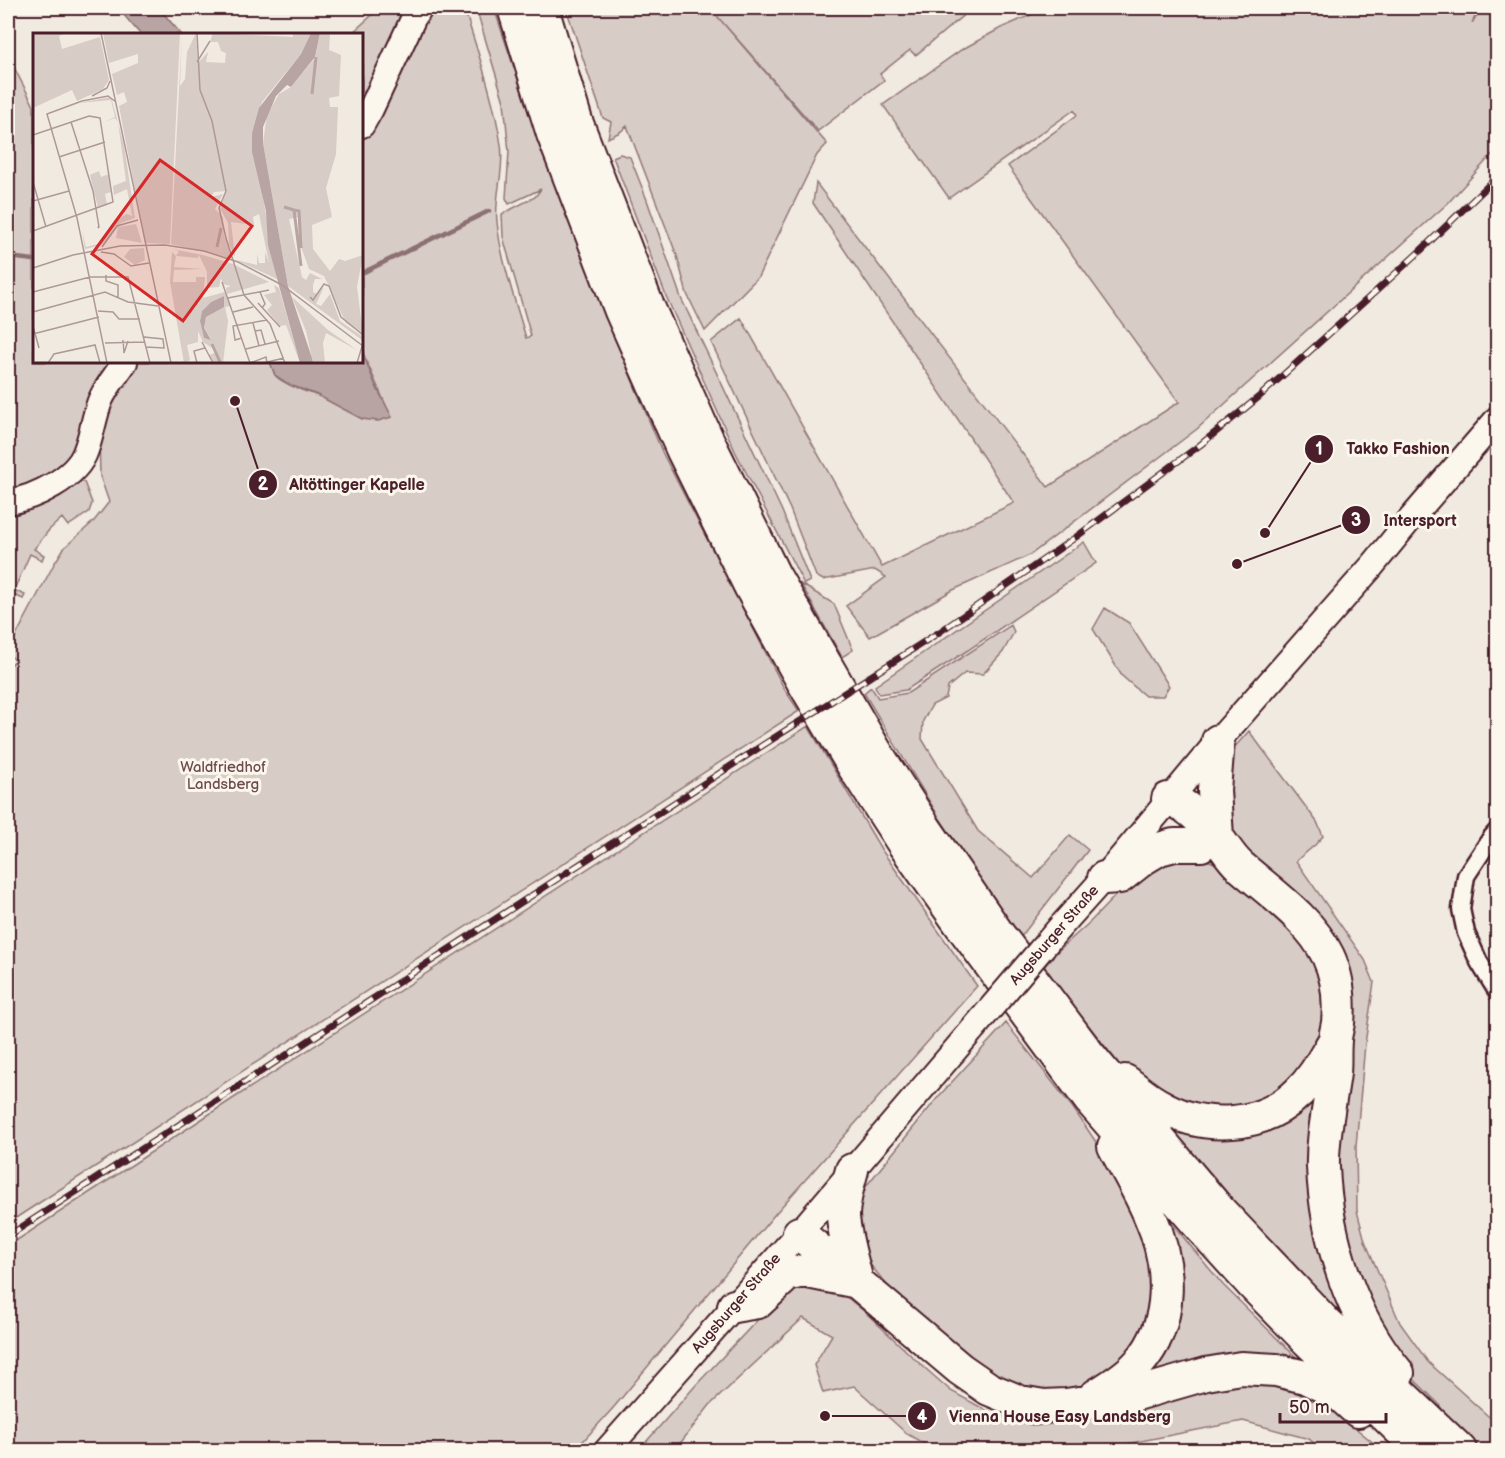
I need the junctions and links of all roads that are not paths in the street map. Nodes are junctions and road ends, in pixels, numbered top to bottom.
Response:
1 (420, 8) edge
2 (514, 8) edge
3 (542, 8) edge
4 (363, 123) edge
5 (124, 363) edge
6 (1497, 418) edge
7 (8, 502) edge
8 (1218, 741) junction
9 (1168, 799) junction
10 (1497, 830) edge
11 (1209, 841) junction
12 (1104, 878) junction
13 (1497, 993) edge
14 (1056, 1011) junction
15 (1335, 1040) junction
16 (1090, 1100) junction
17 (852, 1170) junction
18 (799, 1233) junction
19 (856, 1282) junction
20 (734, 1306) junction
21 (1088, 1401) junction
22 (1457, 1448) edge
23 (608, 1450) edge
24 (1420, 1450) edge

1 - 4 main road
2 - 16 highway
3 - 14 highway
5 - 7 main road
6 - 8 main road, Augsburger Straße
8 - 9 main road, Augsburger Straße
8 - 11 highway
9 - 11 highway
9 - 12 main road, Augsburger Straße
10 - 13 street
11 - 12 highway
11 - 15 highway
12 - 17 main road, Augsburger Straße, bridge
14 - 15 highway
14 - 22 highway
15 - 22 highway
16 - 21 highway
16 - 24 highway
17 - 18 main road, Augsburger Straße
17 - 19 highway
18 - 19 highway
18 - 20 main road, Augsburger Straße
19 - 20 highway
19 - 21 highway
20 - 23 main road, Augsburger Straße
21 - 24 highway

